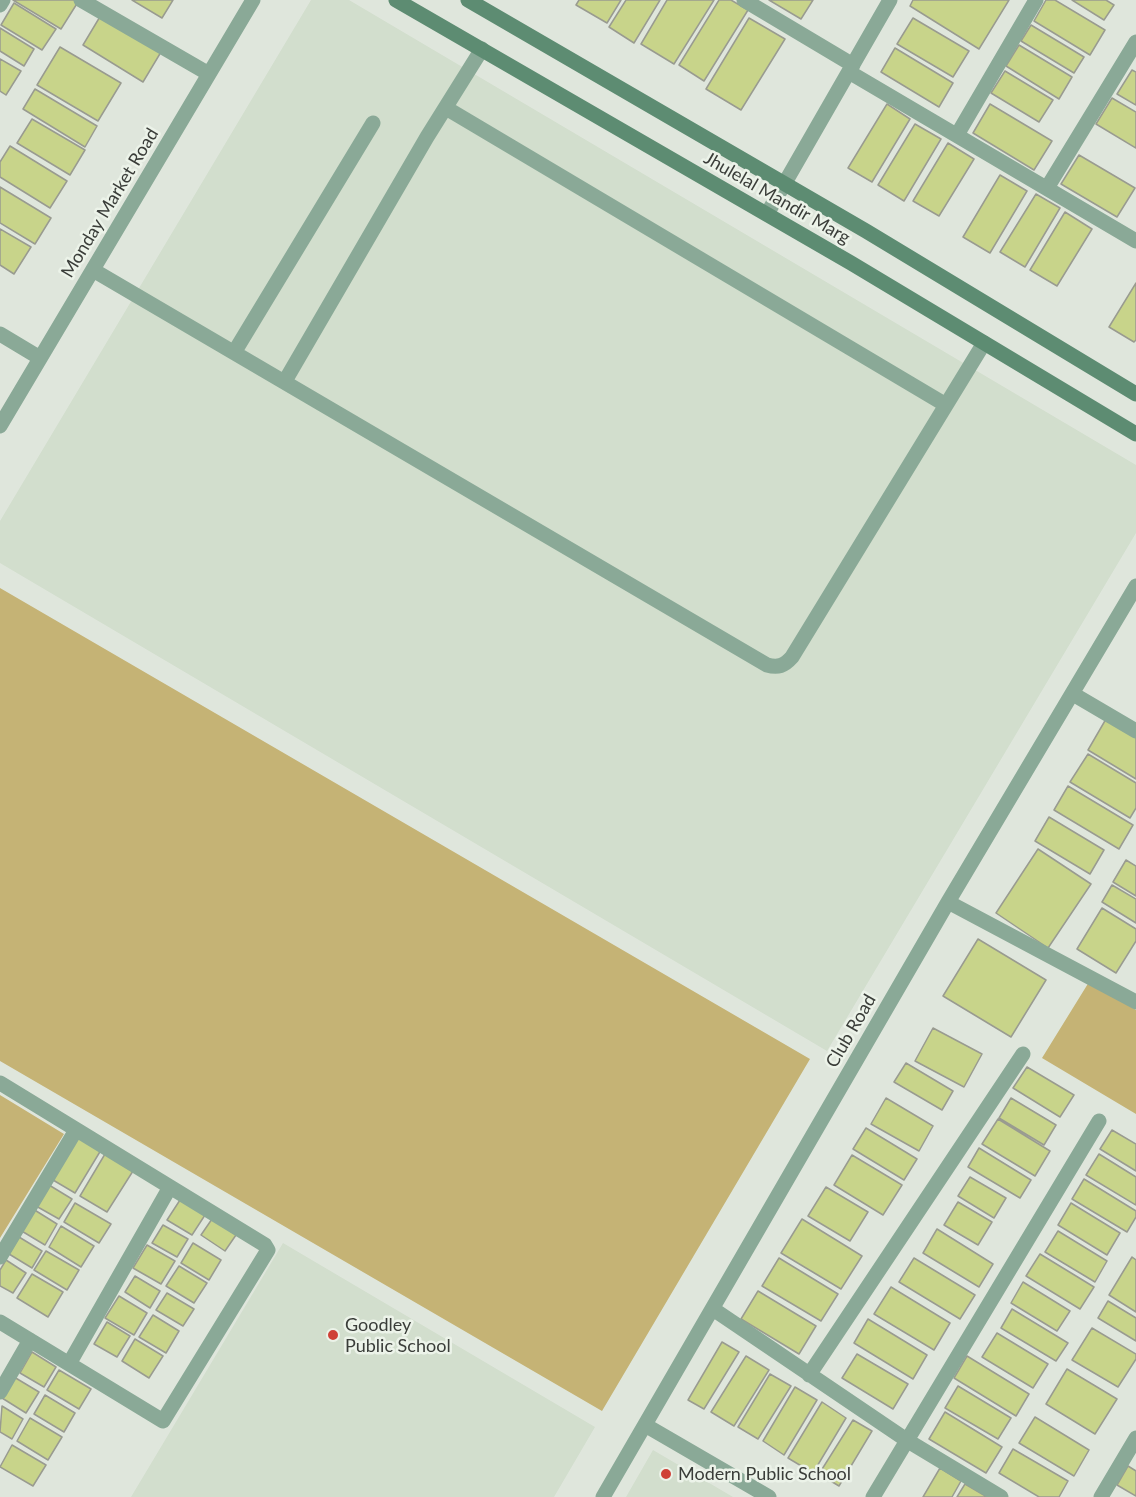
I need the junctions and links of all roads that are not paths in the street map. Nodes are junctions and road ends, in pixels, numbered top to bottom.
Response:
1 (3, 0) edge
2 (81, 0) edge
3 (253, 0) edge
4 (396, 0) edge
5 (468, 0) edge
6 (744, 0) edge
7 (890, 0) edge
8 (1036, 0) edge
9 (0, 5) edge
10 (1136, 42) edge
11 (482, 50) junction
12 (851, 68) junction
13 (209, 74) junction
14 (446, 108) junction
15 (373, 123) dead end
16 (957, 135) junction
17 (784, 183) junction
18 (1047, 188) junction
19 (767, 214) junction
20 (1136, 241) edge
21 (93, 270) junction
22 (0, 334) edge
23 (984, 343) junction
24 (235, 351) junction
25 (40, 358) junction
26 (285, 381) junction
27 (1136, 394) edge
28 (946, 405) junction
29 (0, 426) edge
30 (1136, 434) edge
31 (1136, 586) edge
32 (1073, 694) junction
33 (1136, 731) edge
34 (948, 902) junction
35 (1136, 1002) edge
36 (1023, 1054) dead end
37 (0, 1083) edge
38 (1099, 1121) dead end
39 (76, 1130) junction
40 (170, 1187) junction
41 (0, 1257) edge
42 (713, 1309) junction
43 (0, 1322) edge
44 (30, 1340) junction
45 (69, 1364) junction
46 (809, 1376) junction
47 (0, 1392) edge
48 (645, 1425) junction
49 (1136, 1438) edge
50 (908, 1441) junction
51 (603, 1497) edge
52 (768, 1497) edge
53 (873, 1497) edge
54 (1001, 1497) edge
55 (1101, 1497) edge

1 - 9 street
2 - 13 street
3 - 13 street, Monday Market Road
4 - 11 street, Jhulelal Mandir Marg
5 - 17 street, Jhulelal Mandir Marg
6 - 12 street
7 - 12 street
8 - 16 street
10 - 18 street
11 - 14 street
11 - 19 street, Jhulelal Mandir Marg
12 - 16 street
12 - 17 street
13 - 21 street, Monday Market Road
14 - 26 street
14 - 28 street
15 - 24 street
16 - 18 street
17 - 19 street
17 - 27 street, Jhulelal Mandir Marg
18 - 20 street
19 - 23 street, Jhulelal Mandir Marg
21 - 24 street
21 - 25 street, Monday Market Road
22 - 25 street
23 - 28 street
23 - 30 street, Jhulelal Mandir Marg
24 - 26 street
25 - 29 street, Monday Market Road
26 - 28 street
31 - 32 street, Club Road
32 - 33 street
32 - 34 street, Club Road
34 - 35 street
34 - 42 street, Club Road
36 - 46 street
37 - 39 street
38 - 50 street
39 - 40 street
39 - 41 street
40 - 45 street
40 - 45 street
42 - 46 street
42 - 48 street, Club Road
43 - 44 street
44 - 45 street
44 - 47 street
46 - 50 street
48 - 51 street, Club Road
48 - 52 street
49 - 55 street
50 - 53 street
50 - 54 street

